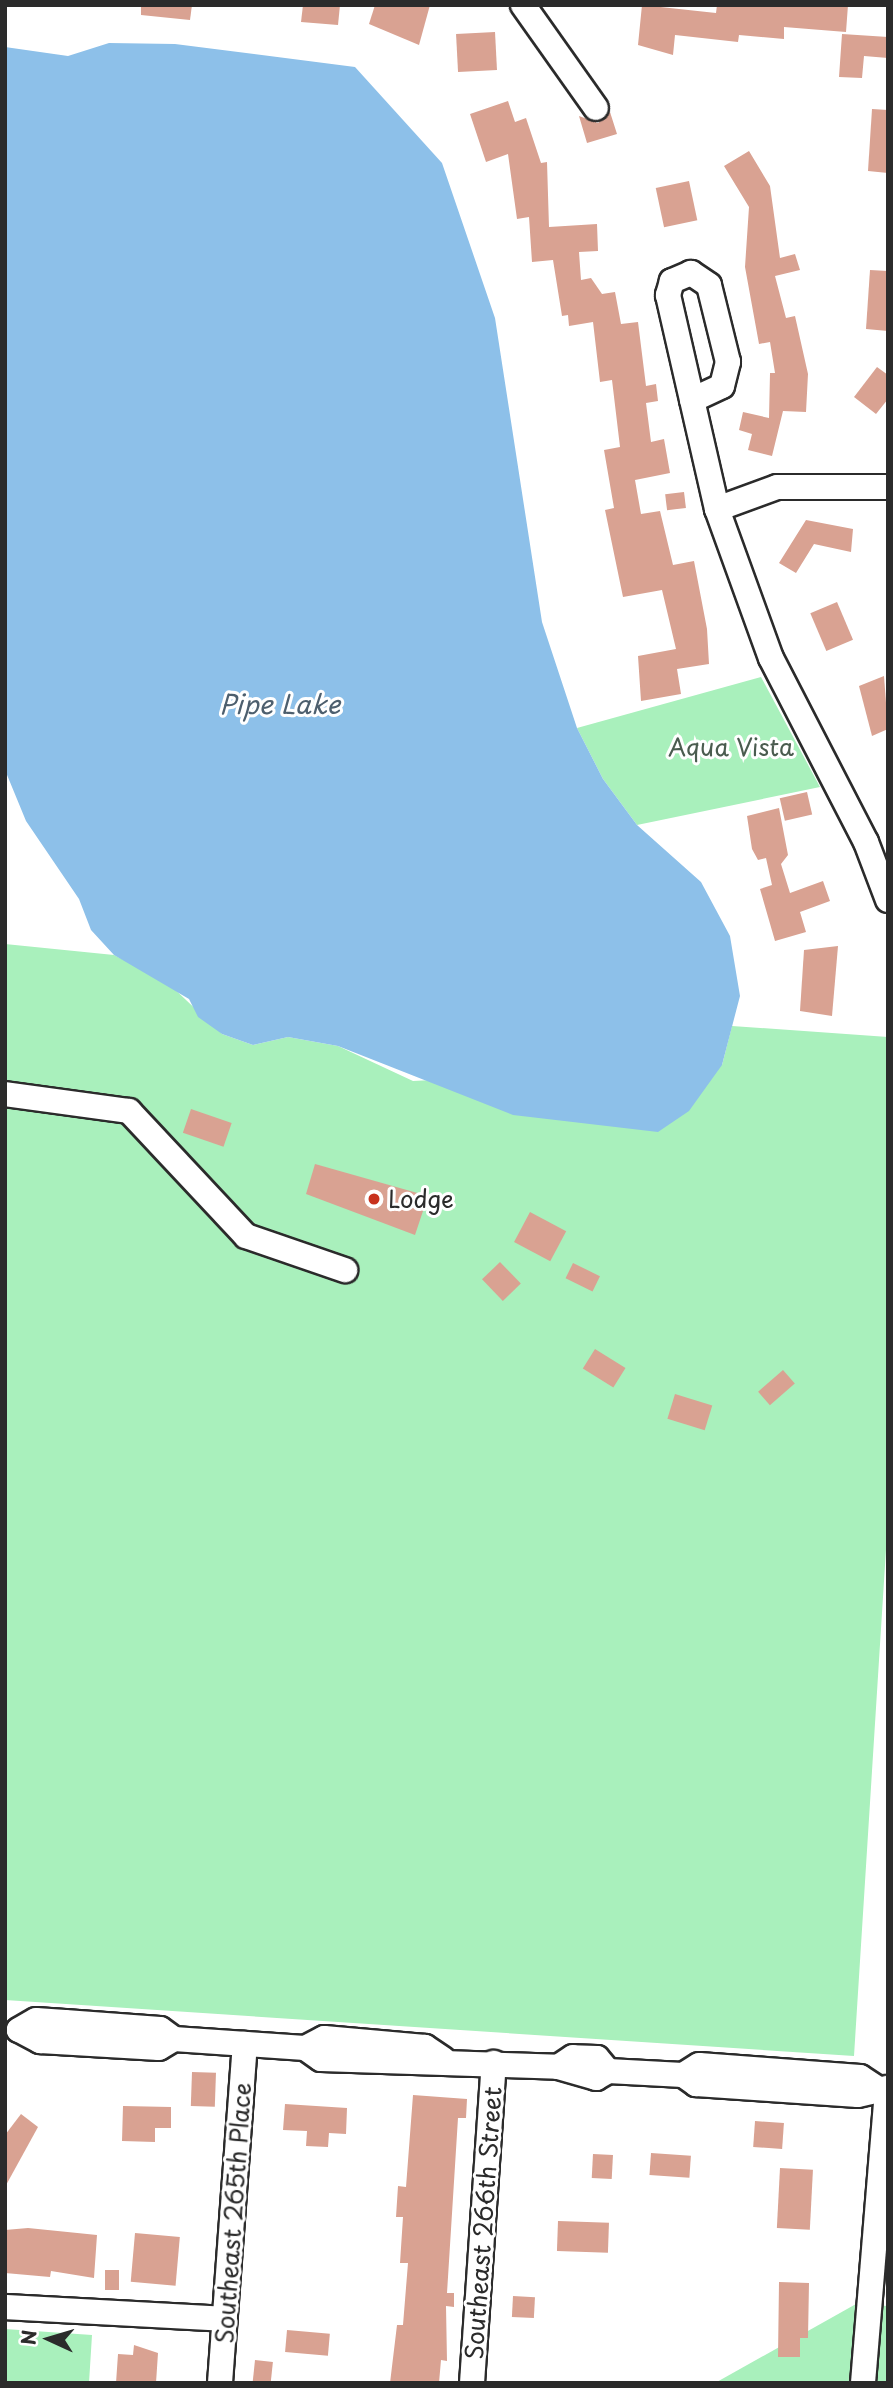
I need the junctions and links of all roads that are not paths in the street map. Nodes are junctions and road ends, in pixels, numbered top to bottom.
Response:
1 (523, 5) edge
2 (596, 108) dead end
3 (692, 400) dead end
4 (888, 487) edge
5 (717, 509) junction
6 (888, 900) edge
7 (5, 1094) edge
8 (345, 1270) dead end
9 (12, 2030) edge
10 (245, 2044) junction
11 (494, 2063) junction
12 (884, 2088) edge
13 (5, 2307) edge
14 (225, 2319) junction
15 (220, 2383) edge
16 (472, 2383) edge
17 (863, 2383) edge

1 - 2 street
3 - 5 street
4 - 5 street
5 - 6 street
7 - 8 street
9 - 10 street
10 - 11 street
10 - 14 street, Southeast 265th Place
11 - 12 street
11 - 16 street, Southeast 266th Street
12 - 17 street
13 - 14 street
14 - 15 street, Southeast 265th Place

